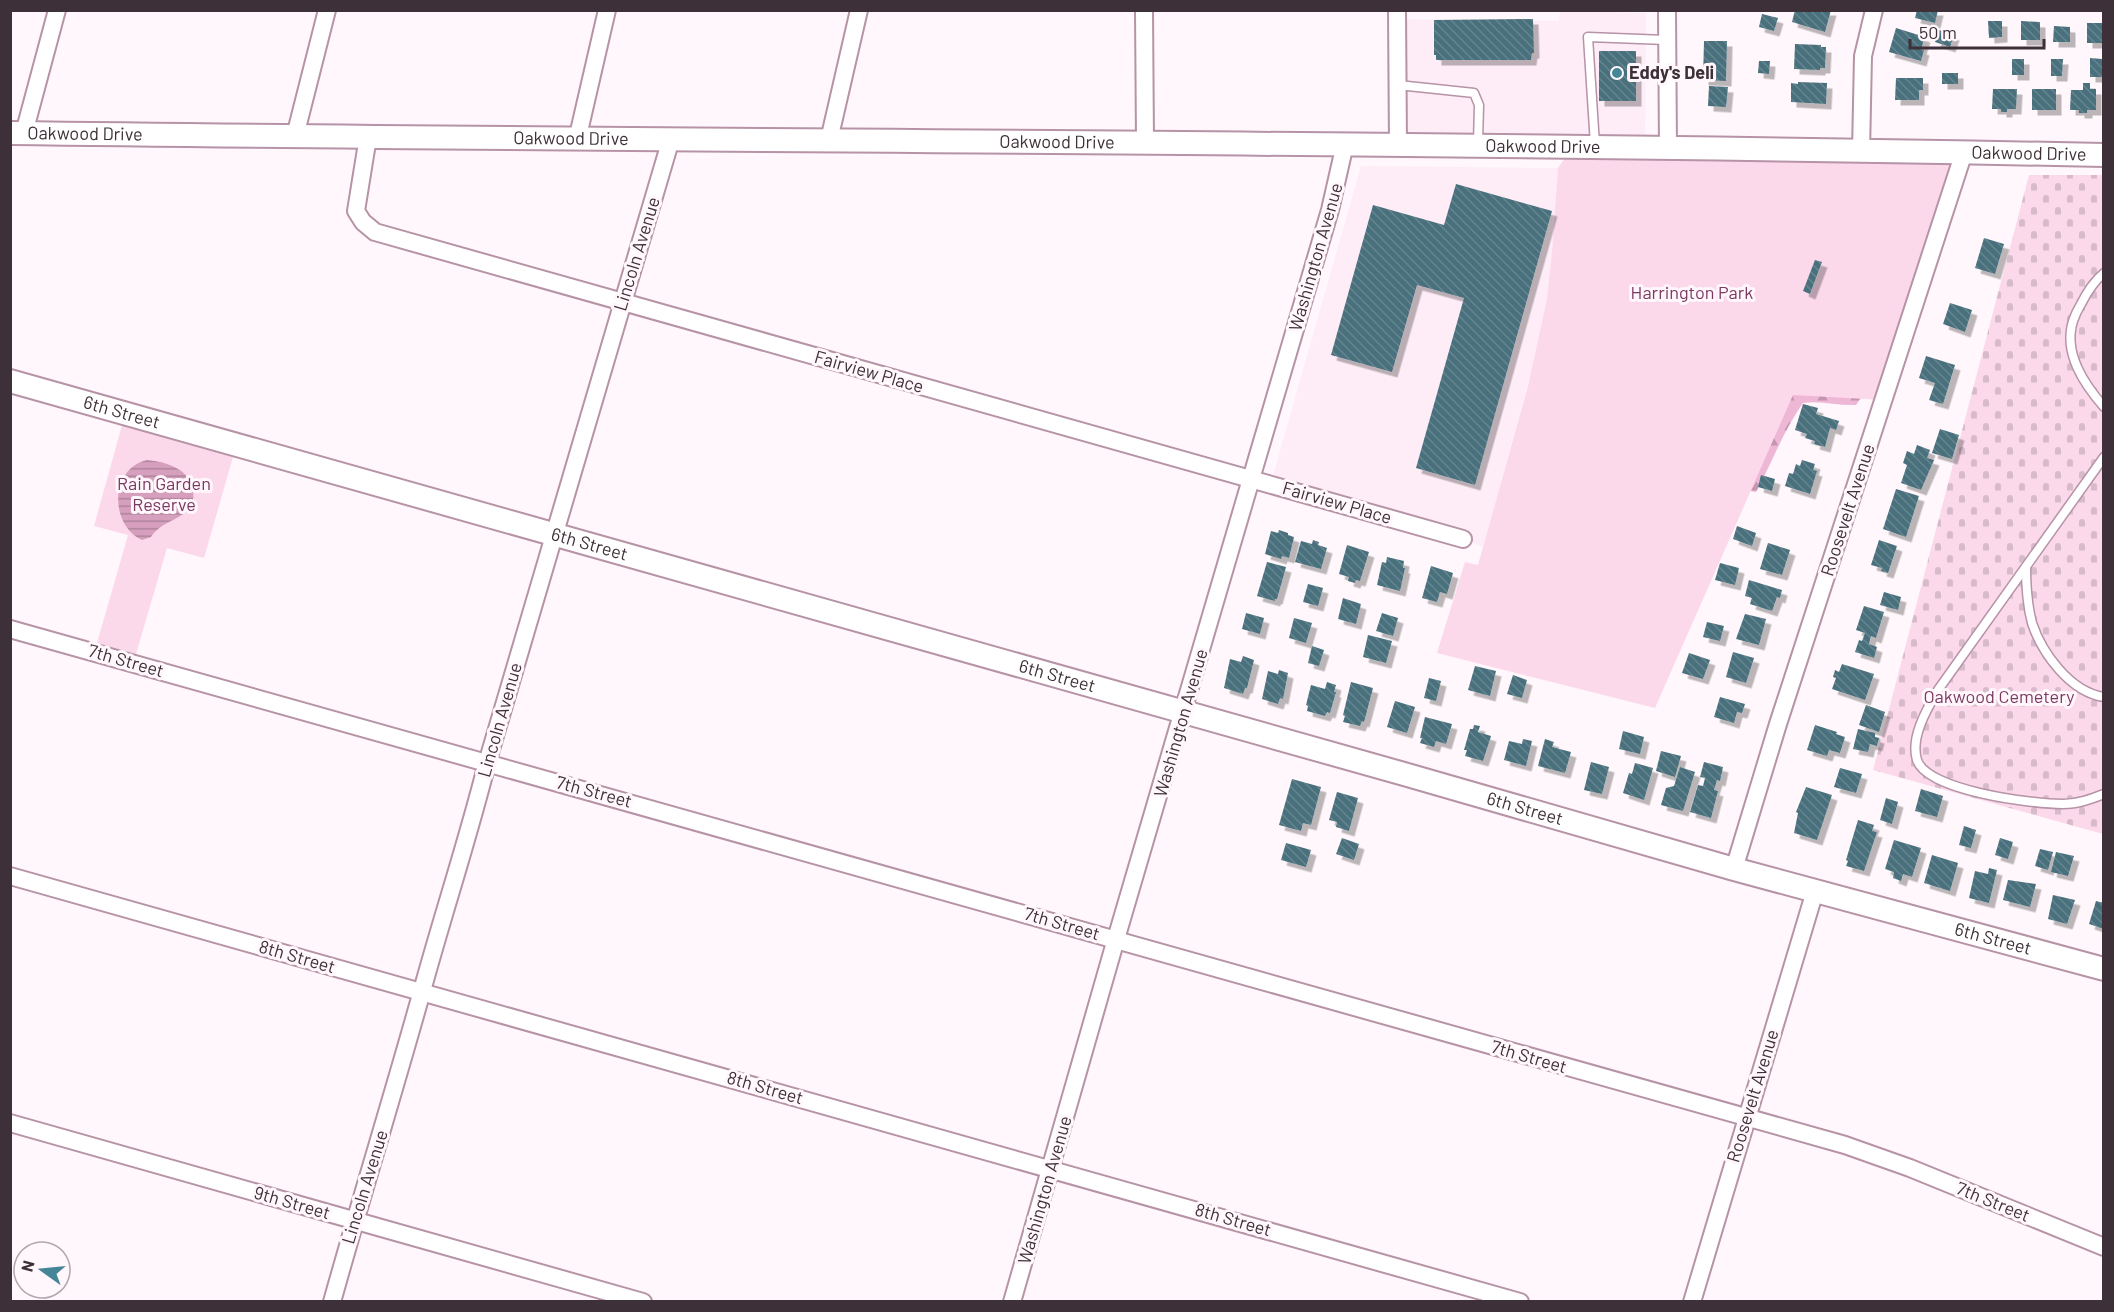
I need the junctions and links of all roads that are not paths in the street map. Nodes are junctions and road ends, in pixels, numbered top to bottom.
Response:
1 (57, 10) edge
2 (327, 10) edge
3 (607, 10) edge
4 (859, 10) edge
5 (1144, 10) edge
6 (1397, 10) edge
7 (1667, 10) edge
8 (1874, 10) edge
9 (1666, 40) junction
10 (1398, 85) junction
11 (17, 133) edge
12 (295, 136) junction
13 (368, 137) junction
14 (671, 139) junction
15 (577, 140) junction
16 (829, 140) junction
17 (1145, 142) junction
18 (1345, 144) junction
19 (1398, 145) junction
20 (1478, 147) junction
21 (1596, 148) junction
22 (1668, 149) junction
23 (1861, 151) junction
24 (1964, 152) junction
25 (2103, 155) edge
26 (2103, 273) edge
27 (622, 301) junction
28 (10, 381) edge
29 (2103, 407) edge
30 (2103, 457) edge
31 (1252, 478) junction
32 (555, 536) junction
33 (1463, 539) dead end
34 (2025, 566) junction
35 (10, 629) edge
36 (2103, 697) edge
37 (1184, 713) junction
38 (487, 763) junction
39 (2103, 794) edge
40 (1734, 869) junction
41 (10, 876) edge
42 (1815, 891) junction
43 (1116, 939) junction
44 (2103, 969) edge
45 (422, 990) junction
46 (1746, 1118) junction
47 (10, 1124) edge
48 (1051, 1169) junction
49 (355, 1221) junction
50 (2103, 1247) edge
51 (332, 1302) edge
52 (643, 1302) edge
53 (1012, 1302) edge
54 (1520, 1302) edge
55 (1692, 1302) edge

1 - 11 street
2 - 12 street
3 - 15 street
4 - 16 street
5 - 17 street
6 - 10 street
7 - 9 street
8 - 23 street
9 - 21 lane
9 - 22 street
10 - 19 street
10 - 20 lane
11 - 12 street, Oakwood Drive
12 - 13 street, Oakwood Drive
13 - 15 street, Oakwood Drive
13 - 27 street, Fairview Place
14 - 15 street, Oakwood Drive
14 - 16 street, Oakwood Drive
14 - 27 street, Lincoln Avenue
16 - 17 street, Oakwood Drive
17 - 18 street, Oakwood Drive
18 - 19 street, Oakwood Drive
18 - 31 street, Washington Avenue
19 - 20 street, Oakwood Drive
20 - 21 street, Oakwood Drive
21 - 22 street, Oakwood Drive
22 - 23 street, Oakwood Drive
23 - 24 street, Oakwood Drive
24 - 25 street, Oakwood Drive
24 - 40 street, Roosevelt Avenue
26 - 29 lane
27 - 31 street, Fairview Place
27 - 32 street, Lincoln Avenue
28 - 32 street, 6th Street
30 - 34 lane
31 - 33 street, Fairview Place
31 - 37 street, Washington Avenue
32 - 37 street, 6th Street
32 - 38 street, Lincoln Avenue
34 - 36 lane
34 - 39 lane
35 - 38 street, 7th Street
37 - 40 street, 6th Street
37 - 43 street, Washington Avenue
38 - 43 street, 7th Street
38 - 45 street, Lincoln Avenue
40 - 42 street, 6th Street
41 - 45 street, 8th Street
42 - 44 street, 6th Street
42 - 46 street, Roosevelt Avenue
43 - 46 street, 7th Street
43 - 48 street, Washington Avenue
45 - 48 street, 8th Street
45 - 49 street, Lincoln Avenue
46 - 50 street, 7th Street
46 - 55 street, Roosevelt Avenue
47 - 49 street, 9th Street
48 - 53 street, Washington Avenue
48 - 54 street, 8th Street
49 - 51 street, Lincoln Avenue
49 - 52 street, 9th Street

